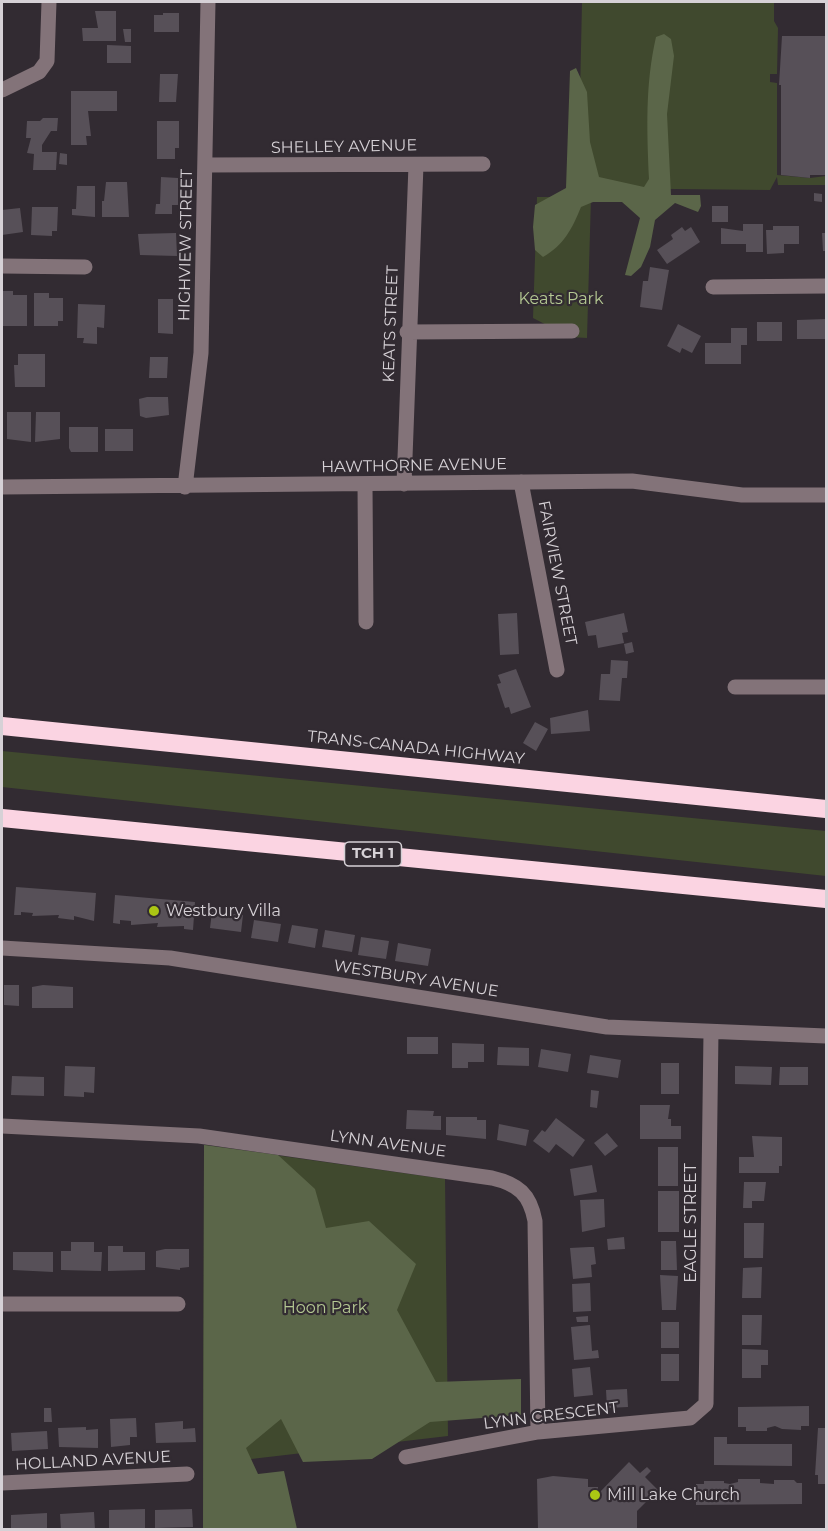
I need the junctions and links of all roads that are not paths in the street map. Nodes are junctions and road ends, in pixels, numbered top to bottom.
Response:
1 (49, 2) edge
2 (208, 2) edge
3 (2, 90) edge
4 (483, 164) dead end
5 (206, 165) junction
6 (416, 165) junction
7 (2, 266) edge
8 (85, 267) dead end
9 (826, 286) edge
10 (713, 287) dead end
11 (572, 331) dead end
12 (408, 332) junction
13 (521, 482) junction
14 (404, 484) junction
15 (365, 485) junction
16 (2, 487) edge
17 (185, 487) junction
18 (826, 495) edge
19 (366, 622) dead end
20 (557, 670) dead end
21 (735, 687) dead end
22 (826, 687) edge
23 (7, 726) edge
24 (826, 809) edge
25 (2, 818) edge
26 (826, 899) edge
27 (2, 948) edge
28 (711, 1032) junction
29 (826, 1036) edge
30 (2, 1126) edge
31 (2, 1304) edge
32 (178, 1304) dead end
33 (699, 1412) joint
34 (538, 1432) junction
35 (406, 1457) dead end
36 (187, 1474) dead end
37 (2, 1483) edge

1 - 3 street
2 - 5 street, HIGHVIEW STREET
4 - 6 street, SHELLEY AVENUE
5 - 6 street, SHELLEY AVENUE
5 - 17 street, HIGHVIEW STREET
6 - 12 street, KEATS STREET
7 - 8 street
9 - 10 street
11 - 12 street
12 - 14 street, KEATS STREET
13 - 14 street, HAWTHORNE AVENUE
13 - 18 street, HAWTHORNE AVENUE
13 - 20 street, FAIRVIEW STREET
14 - 15 street, HAWTHORNE AVENUE
15 - 17 street, HAWTHORNE AVENUE
15 - 19 street
16 - 17 street, HAWTHORNE AVENUE
21 - 22 street
23 - 24 highway, TRANS-CANADA HIGHWAY
25 - 26 highway, TCH 1
27 - 28 street, WESTBURY AVENUE
28 - 29 street, WESTBURY AVENUE
28 - 33 street, EAGLE STREET
30 - 34 street, LYNN AVENUE
31 - 32 street
33 - 34 street, LYNN CRESCENT
34 - 35 street, LYNN CRESCENT
36 - 37 street, HOLLAND AVENUE

